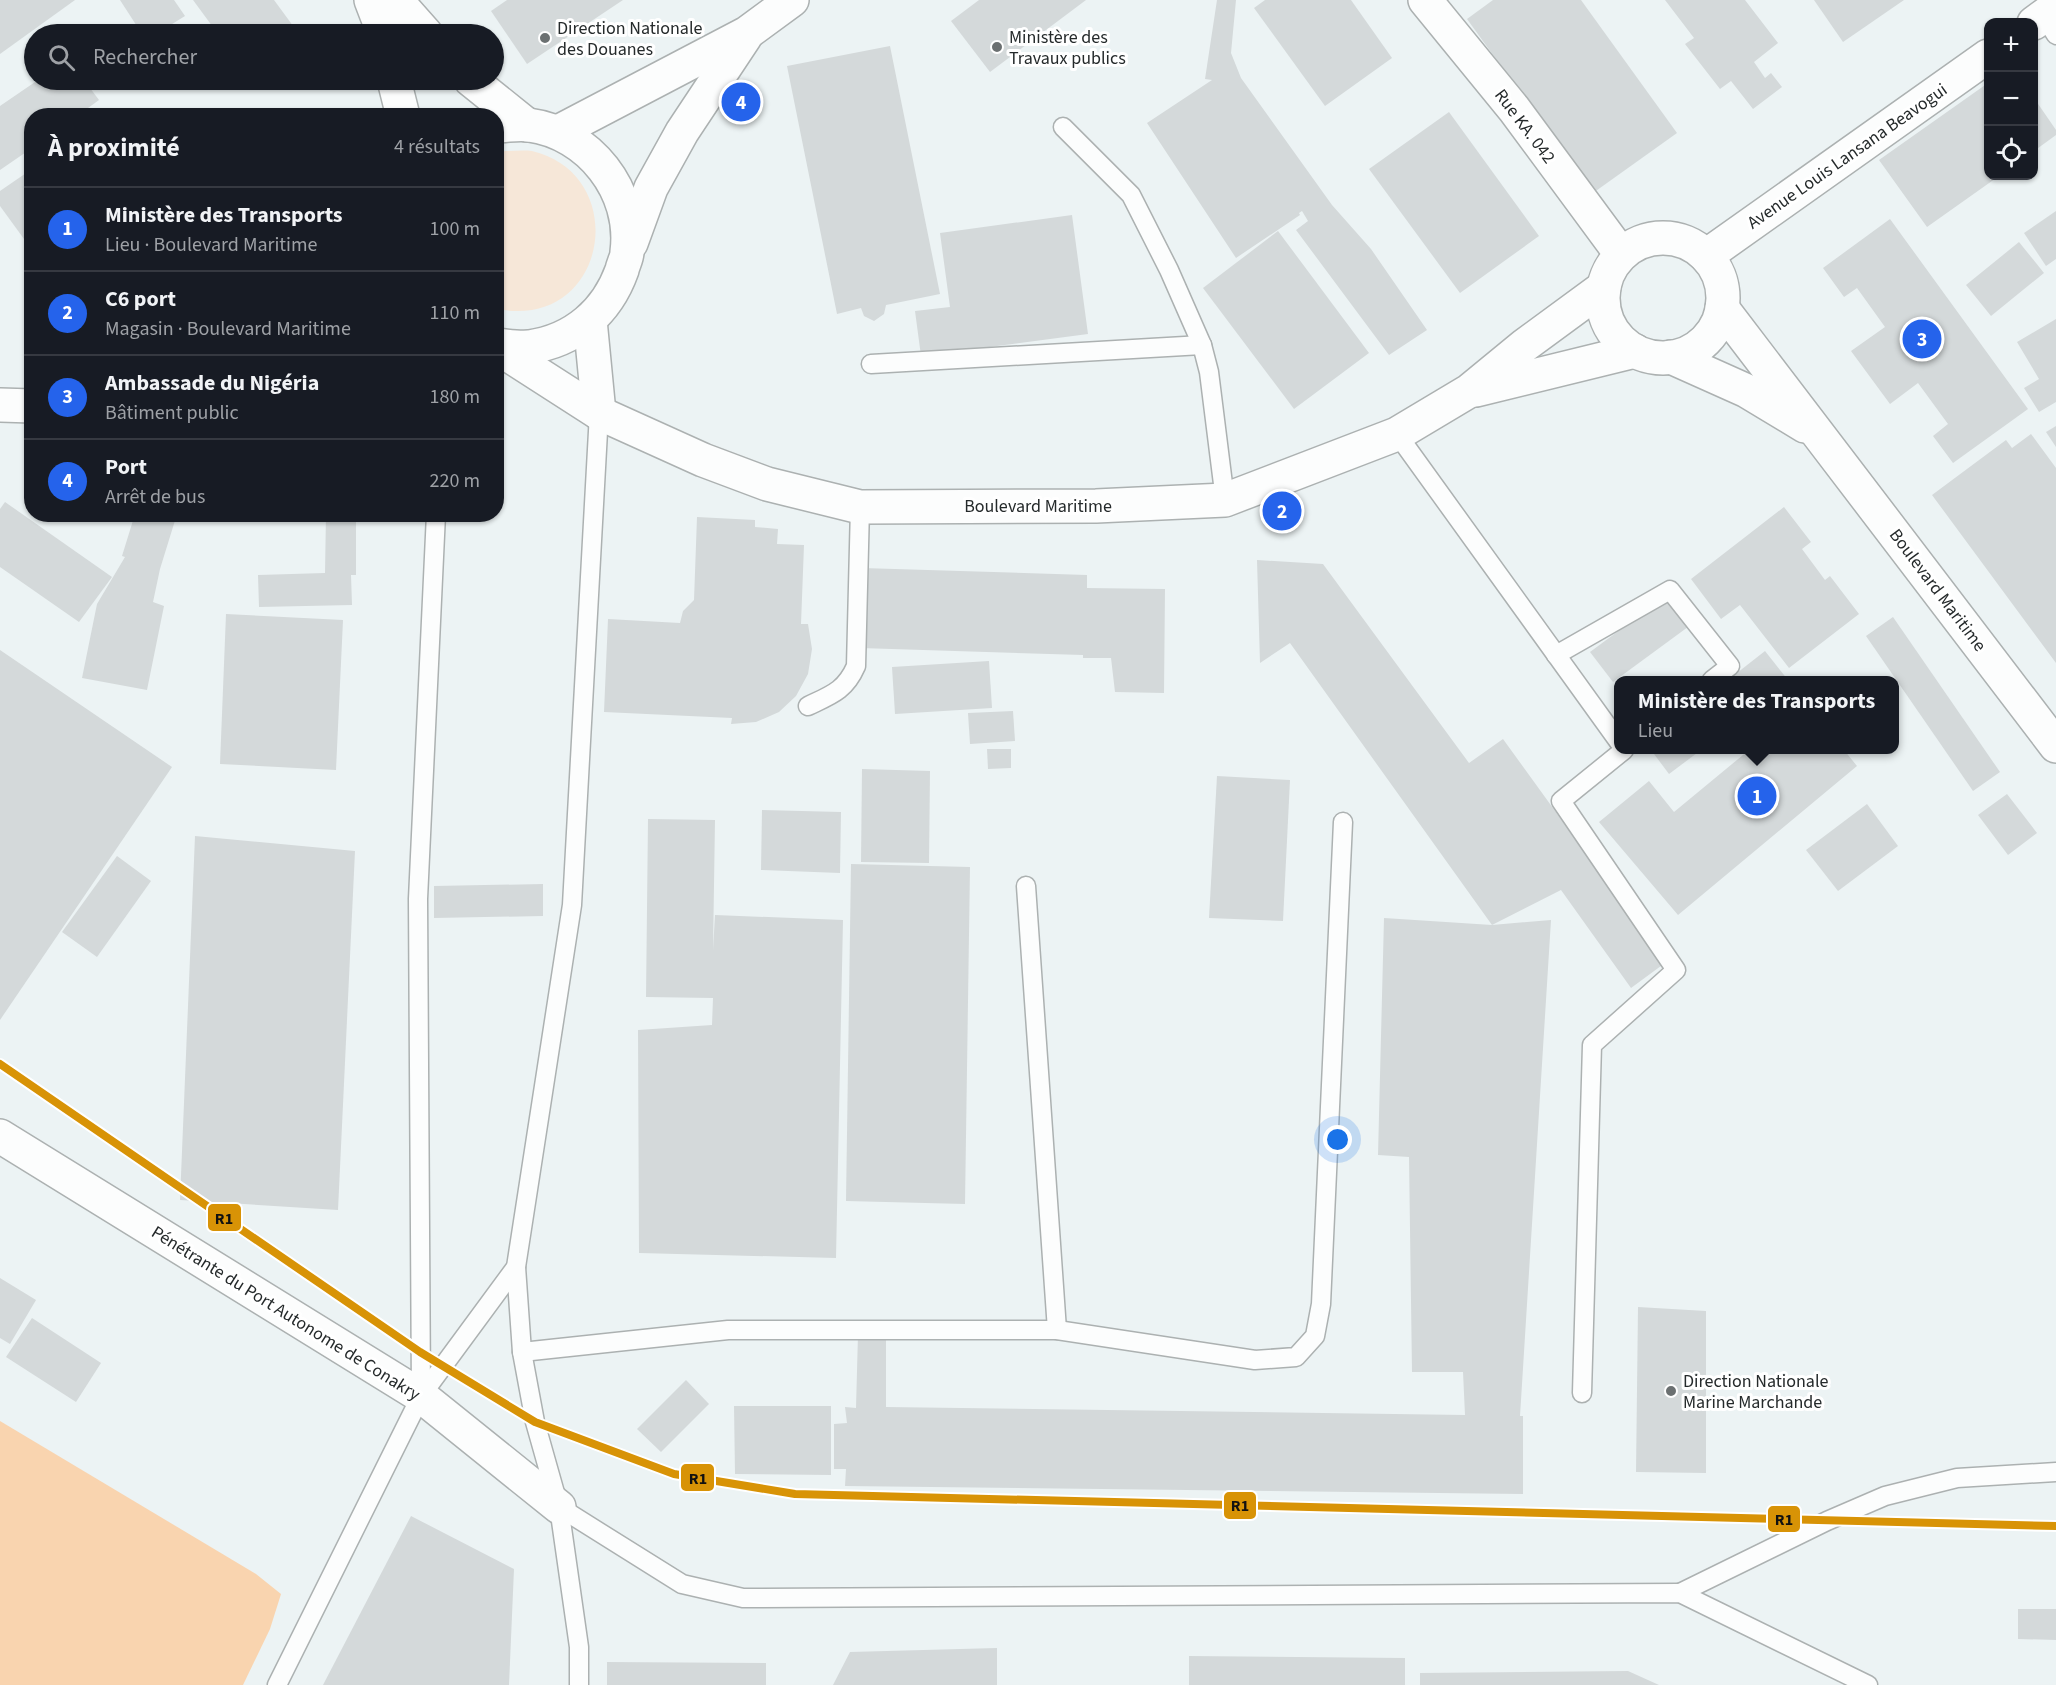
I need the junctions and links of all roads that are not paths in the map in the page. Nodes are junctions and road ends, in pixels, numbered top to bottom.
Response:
1 (371, 0) edge
2 (396, 0) edge
3 (792, 0) edge
4 (1425, 0) edge
5 (380, 24) edge
6 (417, 24) edge
7 (747, 33) junction
8 (1984, 60) edge
9 (396, 90) edge
10 (483, 90) edge
11 (401, 108) edge
12 (504, 108) edge
13 (504, 108) edge
14 (1063, 127) dead end
15 (527, 128) edge
16 (627, 253) junction
17 (1621, 255) junction
18 (1706, 256) junction
19 (1604, 287) junction
20 (1722, 308) junction
21 (590, 320) junction
22 (1202, 345) junction
23 (504, 346) edge
24 (504, 351) edge
25 (1635, 351) junction
26 (1671, 357) junction
27 (871, 364) dead end
28 (1469, 391) junction
29 (0, 405) edge
30 (24, 406) edge
31 (599, 413) junction
32 (1397, 434) junction
33 (1820, 435) junction
34 (1225, 500) junction
35 (860, 507) junction
36 (436, 522) edge
37 (1556, 655) junction
38 (1718, 676) edge
39 (808, 706) dead end
40 (1614, 735) edge
41 (2056, 746) edge
42 (1620, 754) edge
43 (1343, 822) dead end
44 (1026, 886) dead end
45 (0, 1136) edge
46 (516, 1267) junction
47 (1057, 1330) junction
48 (522, 1352) junction
49 (1582, 1393) dead end
50 (421, 1396) junction
51 (2056, 1472) edge
52 (560, 1508) junction
53 (1680, 1593) junction
54 (277, 1685) edge
55 (579, 1685) edge
56 (1868, 1685) edge

1 - 5 street
2 - 6 street
3 - 7 street
4 - 17 street, Rue KA. 042
7 - 15 street
7 - 16 street
8 - 18 street, Avenue Louis Lansana Beavogui
9 - 11 street
10 - 13 street
12 - 15 street
14 - 22 lane
15 - 16 street
16 - 21 street
17 - 18 street
17 - 19 street
18 - 20 street
19 - 25 street
19 - 28 street, Boulevard Maritime
20 - 26 street
20 - 33 street, Boulevard Maritime
21 - 23 street
21 - 31 street
22 - 27 lane
22 - 34 lane
24 - 31 street, Boulevard Maritime
25 - 26 street
25 - 28 street, Boulevard Maritime
26 - 33 street, Boulevard Maritime
28 - 32 street, Boulevard Maritime
29 - 30 street
31 - 35 street, Boulevard Maritime
31 - 46 lane
32 - 34 street, Boulevard Maritime
32 - 37 lane
33 - 41 street, Boulevard Maritime
34 - 35 street, Boulevard Maritime
35 - 39 lane
36 - 50 lane
37 - 38 lane
37 - 40 lane
42 - 49 lane
43 - 47 lane
44 - 47 lane
45 - 50 street, Pénétrante du Port Autonome de Conakry
46 - 48 lane
46 - 50 lane
47 - 48 lane
48 - 52 lane
50 - 52 street, Pénétrante du Port Autonome de Conakry
50 - 54 lane
51 - 53 lane
52 - 53 lane
52 - 55 lane
53 - 56 lane

